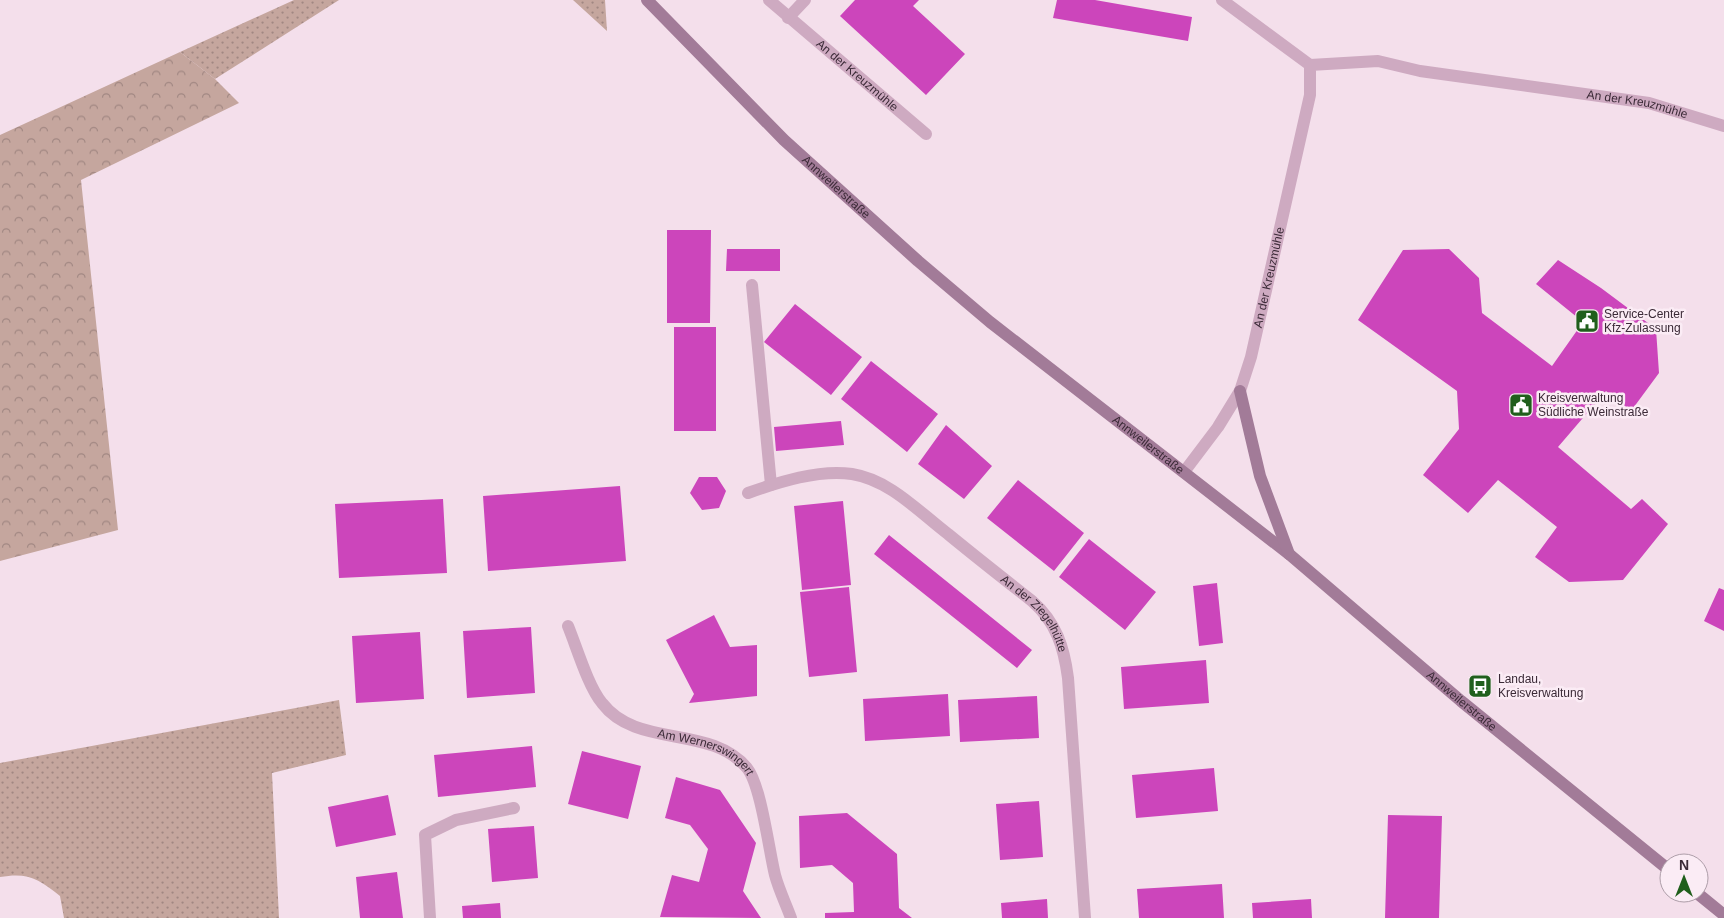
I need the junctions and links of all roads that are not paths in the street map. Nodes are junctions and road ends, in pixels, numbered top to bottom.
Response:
1 (647, 0) edge
2 (768, 0) edge
3 (805, 0) edge
4 (1222, 0) edge
5 (788, 18) junction
6 (1310, 65) junction
7 (1724, 126) edge
8 (926, 134) dead end
9 (752, 285) dead end
10 (1240, 391) junction
11 (1184, 472) junction
12 (771, 485) junction
13 (748, 493) dead end
14 (1289, 554) junction
15 (568, 626) dead end
16 (514, 808) dead end
17 (1659, 862) edge
18 (1709, 903) edge
19 (1724, 915) edge
20 (430, 918) edge
21 (791, 918) edge
22 (1085, 918) edge

1 - 11 street, Annweilerstraße
2 - 5 street, An der Kreuzmühle
3 - 5 street
4 - 6 street
5 - 8 street, An der Kreuzmühle
6 - 7 street, An der Kreuzmühle
6 - 10 street, An der Kreuzmühle
9 - 12 street
10 - 11 street, An der Kreuzmühle
10 - 14 street
11 - 14 street, Annweilerstraße
12 - 13 street, An der Ziegelhütte
12 - 22 street, An der Ziegelhütte
14 - 17 street, Annweilerstraße
15 - 21 street, Am Wernerswingert
16 - 20 street
18 - 19 street

